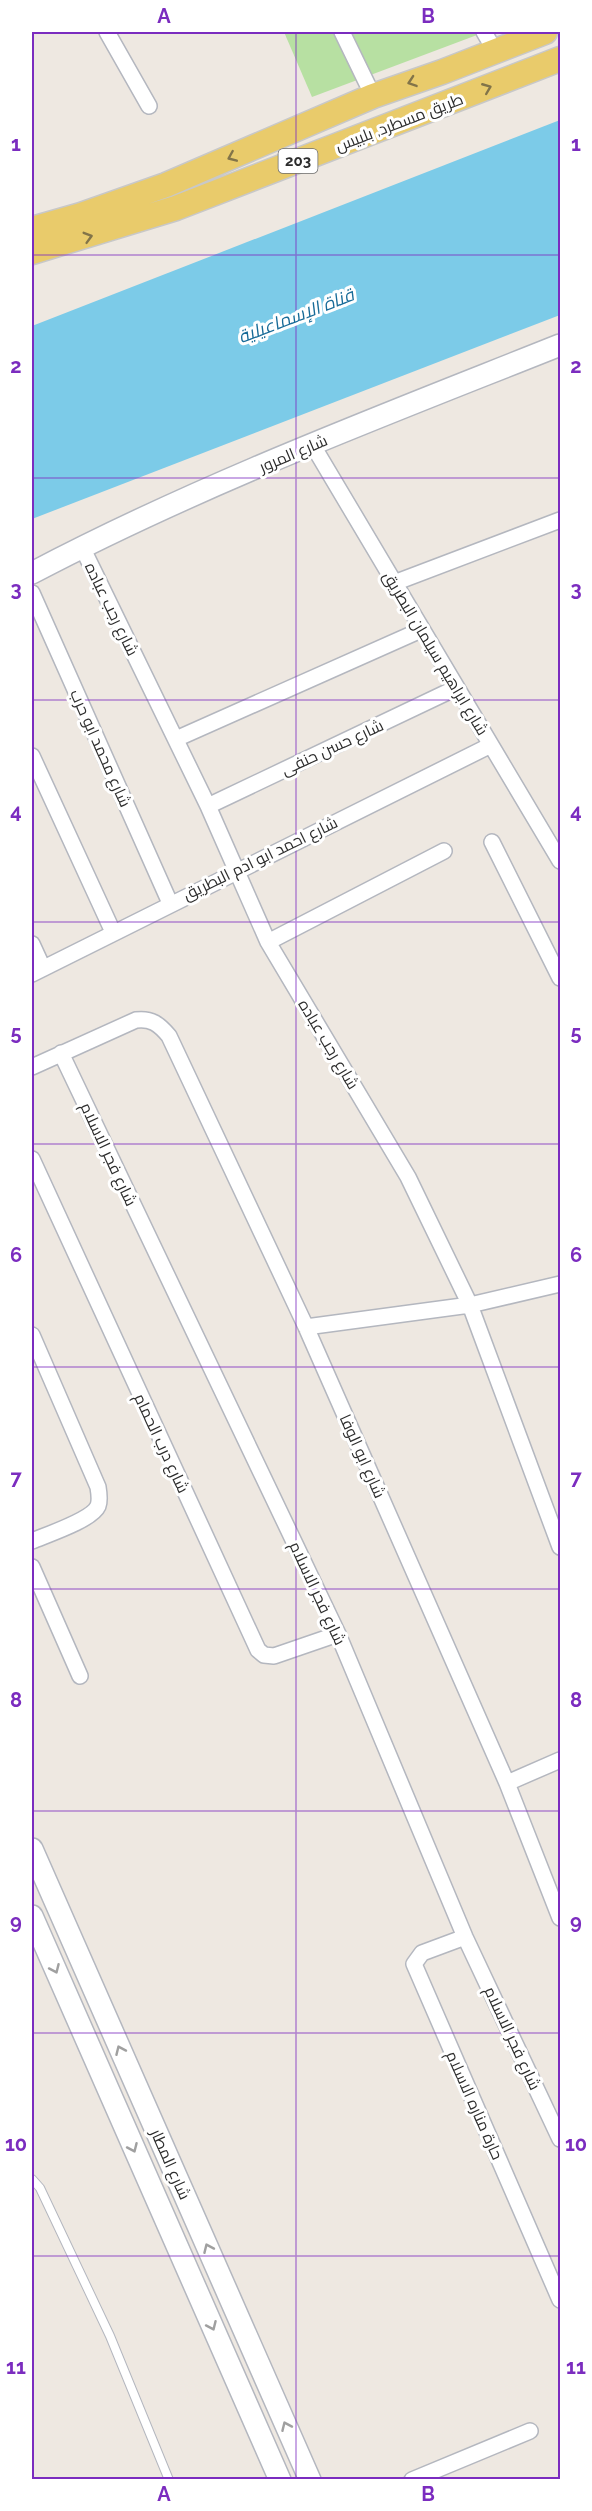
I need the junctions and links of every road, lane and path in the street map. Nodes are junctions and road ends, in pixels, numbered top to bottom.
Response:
1 (106, 32) edge
2 (342, 32) edge
3 (545, 32) edge
4 (489, 41) edge
5 (561, 59) edge
6 (442, 72) junction
7 (373, 96) junction
8 (454, 101) junction
9 (150, 106) dead end
10 (32, 229) edge
11 (32, 252) edge
12 (561, 345) edge
13 (312, 444) junction
14 (561, 520) edge
15 (82, 547) junction
16 (32, 573) edge
17 (394, 583) junction
18 (32, 593) edge
19 (421, 630) junction
20 (456, 688) junction
21 (176, 739) junction
22 (490, 745) junction
23 (32, 756) edge
24 (208, 806) junction
25 (492, 842) dead end
26 (444, 851) dead end
27 (561, 861) edge
28 (236, 870) junction
29 (170, 903) junction
30 (112, 932) junction
31 (268, 942) junction
32 (32, 944) edge
33 (37, 971) edge
34 (561, 978) edge
35 (61, 1053) junction
36 (32, 1067) edge
37 (32, 1159) edge
38 (561, 1284) edge
39 (470, 1305) junction
40 (306, 1327) junction
41 (32, 1335) edge
42 (32, 1541) edge
43 (561, 1547) edge
44 (32, 1567) edge
45 (338, 1634) junction
46 (80, 1676) dead end
47 (561, 1760) edge
48 (507, 1783) junction
49 (32, 1849) edge
50 (560, 1915) edge
51 (33, 1923) edge
52 (465, 1937) junction
53 (133, 2080) junction
54 (108, 2091) junction
55 (561, 2139) edge
56 (32, 2179) edge
57 (561, 2300) edge
58 (530, 2431) dead end
59 (169, 2480) edge
60 (280, 2480) edge
61 (310, 2480) edge
62 (412, 2480) edge

1 - 9 street
2 - 7 street
3 - 4 main road, طريق مسطرد, بلبيس / 203
4 - 6 main road, طريق مسطرد, بلبيس / 203
8 -> 5 main road, طريق مسطرد, بلبيس / 203
6 -> 7 main road, طريق مسطرد, بلبيس / 203
6 - 8 main road
7 -> 10 main road, طريق مسطرد, بلبيس / 203
11 -> 8 main road, طريق مسطرد, بلبيس / 203
12 - 13 street, شارع المرور
13 - 15 street, شارع المرور
13 - 17 street, شارع ابراهيم سيلمان البطريق
14 - 17 street
15 - 16 street, شارع المرور
15 - 21 street, شارع رجب عباده
17 - 19 street, شارع ابراهيم سيلمان البطريق
18 - 29 street, شارع محمد ابو حرب
19 - 20 street, شارع ابراهيم سيلمان البطريق
19 - 21 street
20 - 22 street, شارع ابراهيم سيلمان البطريق
20 - 24 street, شارع حسن حنفى
21 - 24 street, شارع رجب عباده
22 - 27 street, شارع ابراهيم سيلمان البطريق
22 - 28 street, شارع احمد ابو ادم البطريق
23 - 30 street
24 - 28 street, شارع رجب عباده
25 - 34 street
26 - 31 street
28 - 29 street, شارع احمد ابو ادم البطريق
28 - 31 street, شارع رجب عباده
29 - 30 street, شارع احمد ابو ادم البطريق
30 - 33 street, شارع احمد ابو ادم البطريق
31 - 39 street, شارع رجب عباده
32 - 33 street
35 - 36 street
35 - 40 street, شارع ابو الوفا
35 - 45 street, شارع فجر الاسلام
37 - 45 street, شارع درب الحمام
38 - 39 street
39 - 40 street
39 - 43 street, شارع رجب عباده
40 - 48 street, شارع ابو الوفا
41 - 42 street
44 - 46 street
45 - 52 street, شارع فجر الاسلام
47 - 48 street
48 - 50 street, شارع ابو الوفا
53 -> 49 street, شارع المطار
51 -> 54 street, شارع المطار
52 - 55 street, شارع فجر الاسلام
52 - 57 street, حارة مناره الاسلام
53 - 54 street
61 -> 53 street, شارع المطار
54 -> 60 street, شارع المطار
56 - 59 lane
58 - 62 street

